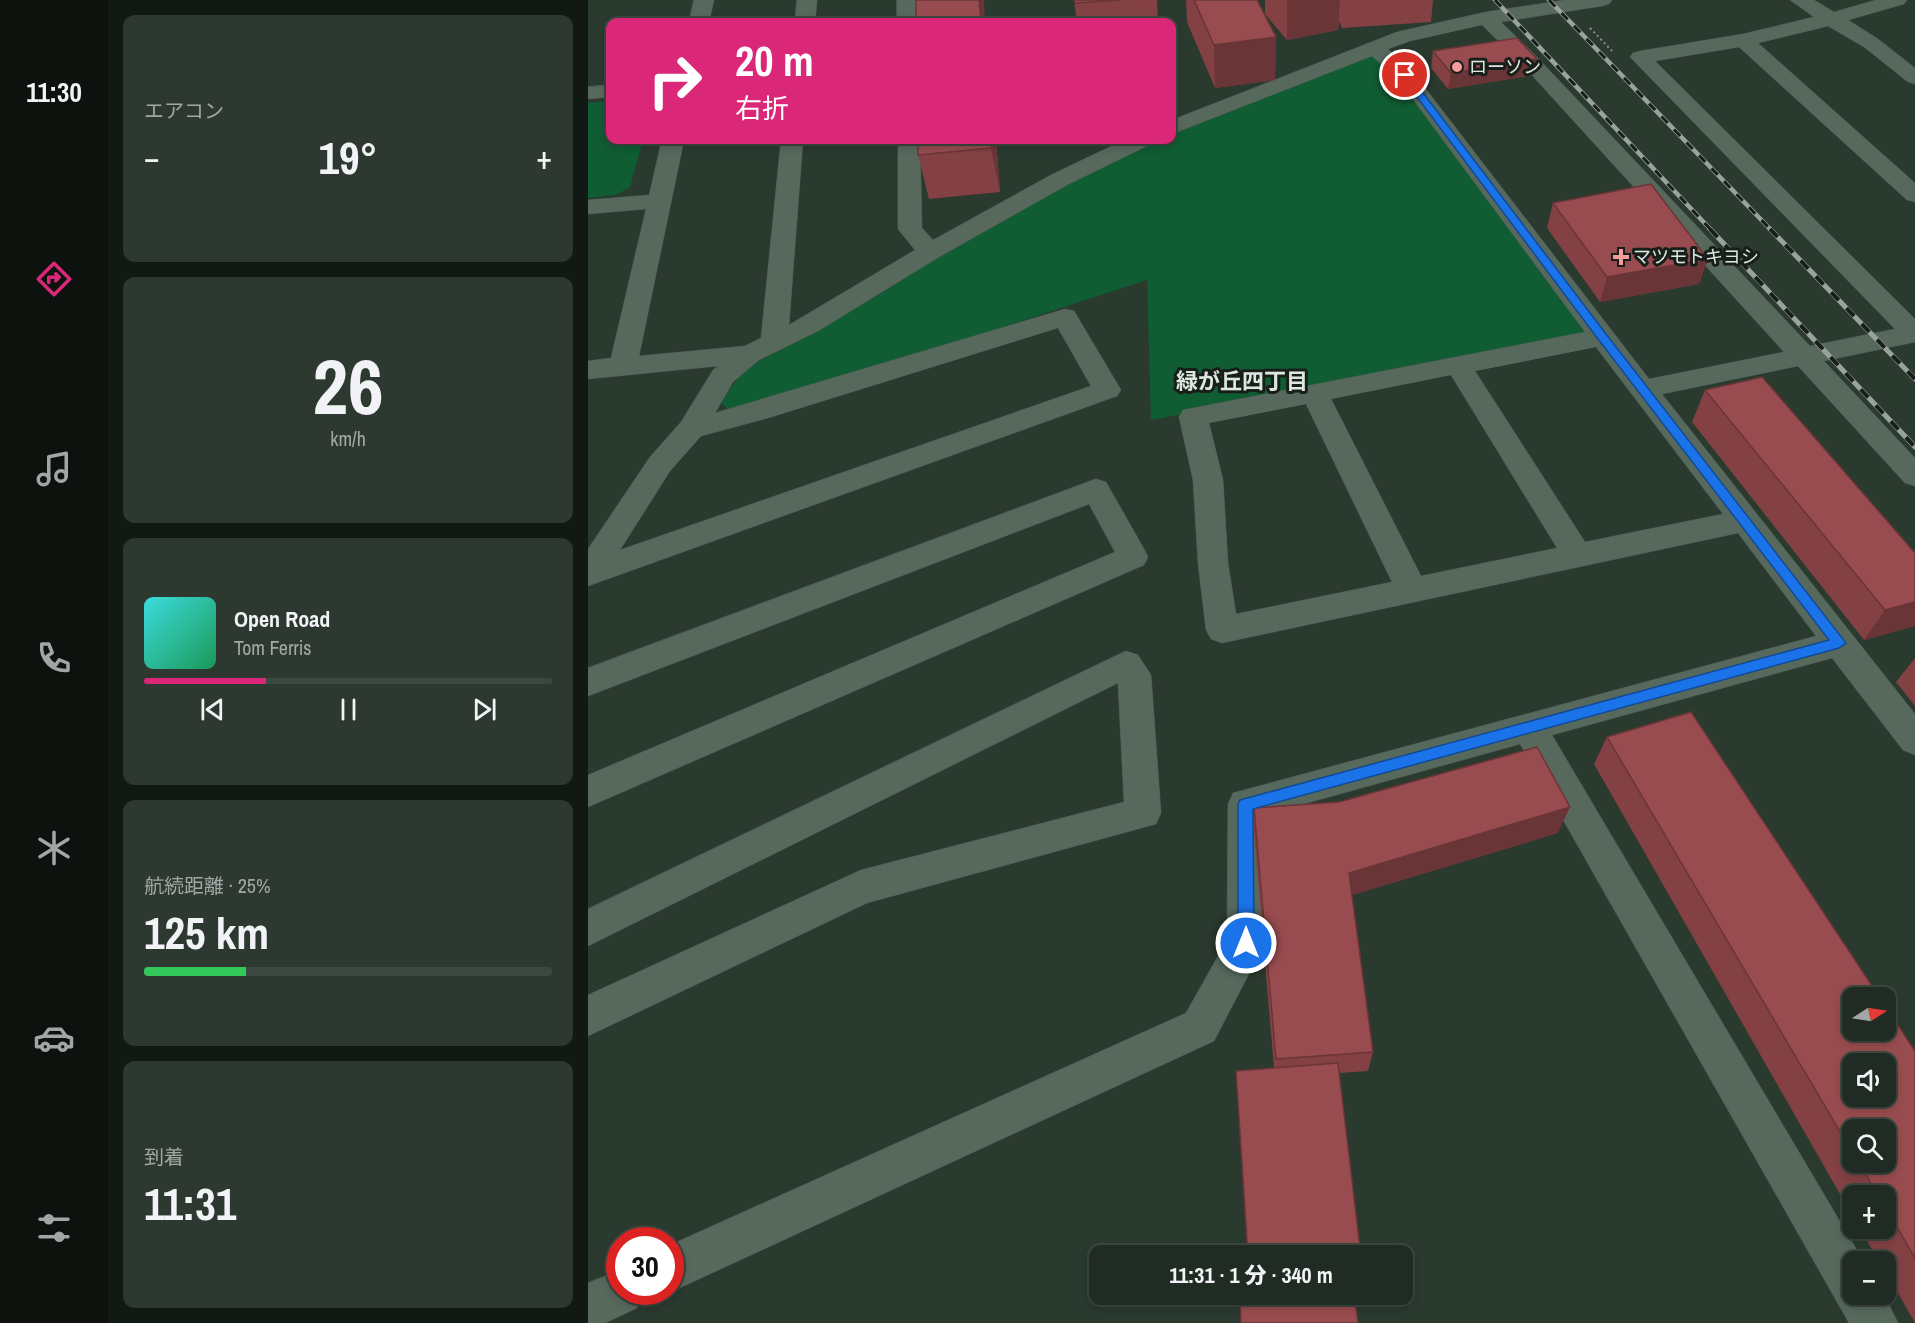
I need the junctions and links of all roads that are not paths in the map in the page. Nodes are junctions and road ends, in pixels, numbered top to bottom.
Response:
1 (704, 0) edge
2 (807, 0) edge
3 (907, 0) edge
4 (1602, 0) edge
5 (1800, 0) edge
6 (1897, 0) edge
7 (700, 18) edge
8 (805, 18) edge
9 (907, 18) edge
10 (1486, 18) junction
11 (1831, 19) junction
12 (1743, 40) junction
13 (1374, 47) junction
14 (1915, 78) edge
15 (606, 91) edge
16 (588, 93) edge
17 (1176, 125) edge
18 (672, 144) edge
19 (791, 144) edge
20 (909, 144) edge
21 (1133, 144) edge
22 (1915, 195) edge
23 (659, 201) junction
24 (588, 207) edge
25 (930, 252) junction
26 (1915, 334) edge
27 (1602, 337) junction
28 (762, 349) junction
29 (1805, 358) junction
30 (1458, 365) junction
31 (623, 366) junction
32 (588, 370) edge
33 (1643, 389) junction
34 (1314, 393) junction
35 (691, 429) junction
36 (1915, 476) edge
37 (1744, 521) junction
38 (1578, 556) junction
39 (588, 574) edge
40 (1412, 590) junction
41 (1839, 643) junction
42 (588, 682) edge
43 (1529, 728) junction
44 (1915, 740) edge
45 (588, 791) edge
46 (588, 928) edge
47 (588, 1016) edge
48 (684, 1263) edge
49 (1842, 1268) edge
50 (606, 1299) edge
51 (1864, 1305) edge
52 (588, 1307) edge
53 (1875, 1323) edge

1 - 7 street
2 - 8 street
3 - 9 street
4 - 10 street
5 - 11 street
6 - 11 street
10 - 13 street
10 - 29 street
11 - 12 street
11 - 14 street
12 - 22 street
12 - 26 street
13 - 17 street
13 - 27 street
15 - 16 street
18 - 23 street
19 - 28 street
20 - 25 street
21 - 25 street
23 - 24 street
23 - 31 street
25 - 28 street
26 - 29 street
27 - 30 street
27 - 33 street
28 - 31 street
28 - 35 street
29 - 33 street
29 - 36 street
30 - 34 street
30 - 38 street
31 - 32 street
33 - 37 street
34 - 40 street
34 - 40 street
35 - 39 street
35 - 39 street
37 - 38 street
37 - 41 street
38 - 40 street
41 - 43 street
41 - 44 street
42 - 45 street
43 - 48 street
43 - 49 street
46 - 47 street
50 - 52 street
51 - 53 street

